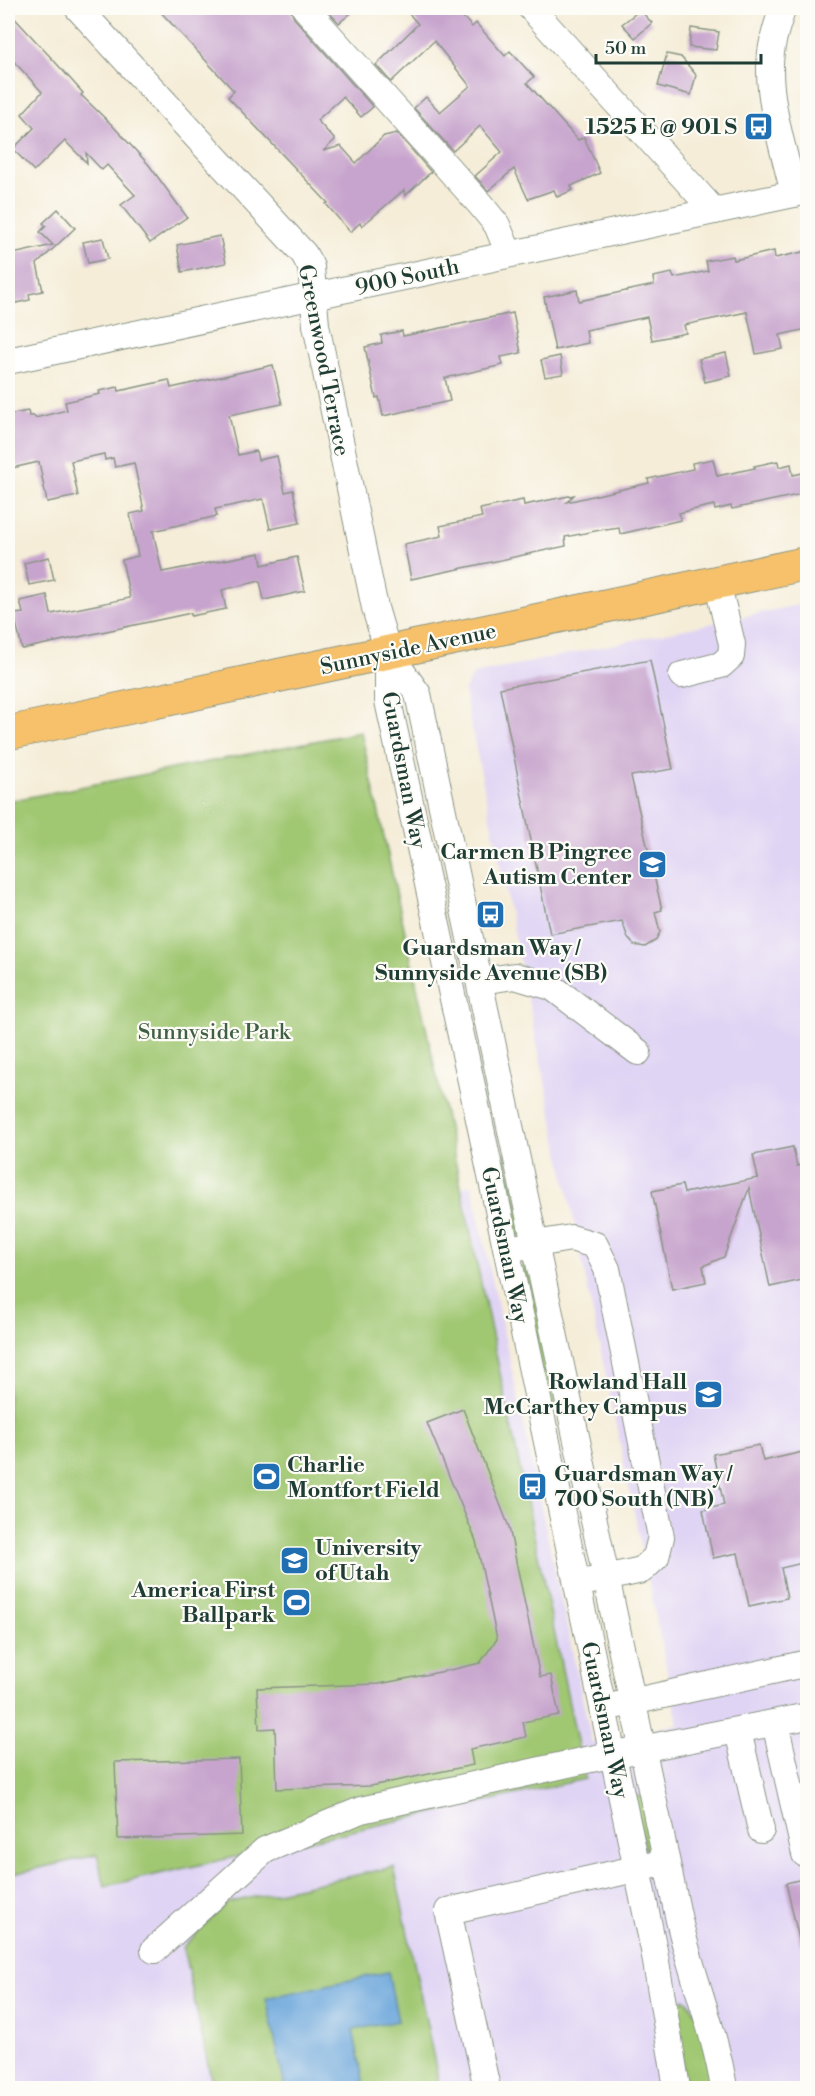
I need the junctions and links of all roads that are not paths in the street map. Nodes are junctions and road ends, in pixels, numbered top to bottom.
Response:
1 (78, 8) edge
2 (305, 8) edge
3 (531, 8) edge
4 (783, 8) edge
5 (801, 192) edge
6 (714, 211) junction
7 (509, 254) junction
8 (312, 296) junction
9 (8, 361) edge
10 (807, 563) edge
11 (717, 582) junction
12 (388, 652) junction
13 (682, 675) dead end
14 (8, 733) edge
15 (480, 981) junction
16 (638, 1052) dead end
17 (536, 1242) junction
18 (507, 1250) junction
19 (607, 1577) junction
20 (577, 1584) junction
21 (807, 1663) edge
22 (633, 1702) junction
23 (603, 1707) junction
24 (807, 1716) edge
25 (775, 1723) junction
26 (738, 1731) junction
27 (644, 1749) junction
28 (614, 1755) junction
29 (761, 1830) dead end
30 (805, 1854) dead end
31 (668, 1863) junction
32 (637, 1868) junction
33 (154, 1950) dead end
34 (487, 2088) edge
35 (677, 2088) edge
36 (724, 2088) edge

1 - 8 street, Greenwood Terrace
2 - 7 street
3 - 6 street
4 - 5 street
5 - 6 street, 900 South
6 - 7 street, 900 South
7 - 8 street, 900 South
8 - 9 street, 900 South
8 - 12 street, Greenwood Terrace
10 - 11 main road, Sunnyside Avenue
11 - 12 main road, Sunnyside Avenue
11 - 13 street
12 - 14 main road, Sunnyside Avenue
12 - 15 street, Guardsman Way
12 - 18 street, Guardsman Way
15 - 16 street
15 - 17 street, Guardsman Way
17 - 18 street
17 - 19 street, Guardsman Way
17 - 19 street
18 - 20 street, Guardsman Way
19 - 20 street
19 - 22 street, Guardsman Way
20 - 23 street, Guardsman Way
21 - 22 street
22 - 23 street
22 - 27 street, Guardsman Way
23 - 28 street, Guardsman Way
24 - 25 street
25 - 26 street
25 - 30 street
26 - 27 street
26 - 29 street
27 - 28 street
27 - 31 street, Guardsman Way
28 - 32 street, Guardsman Way
28 - 33 street
31 - 32 street
31 - 36 street, Guardsman Way
32 - 34 street
32 - 35 street, Guardsman Way

